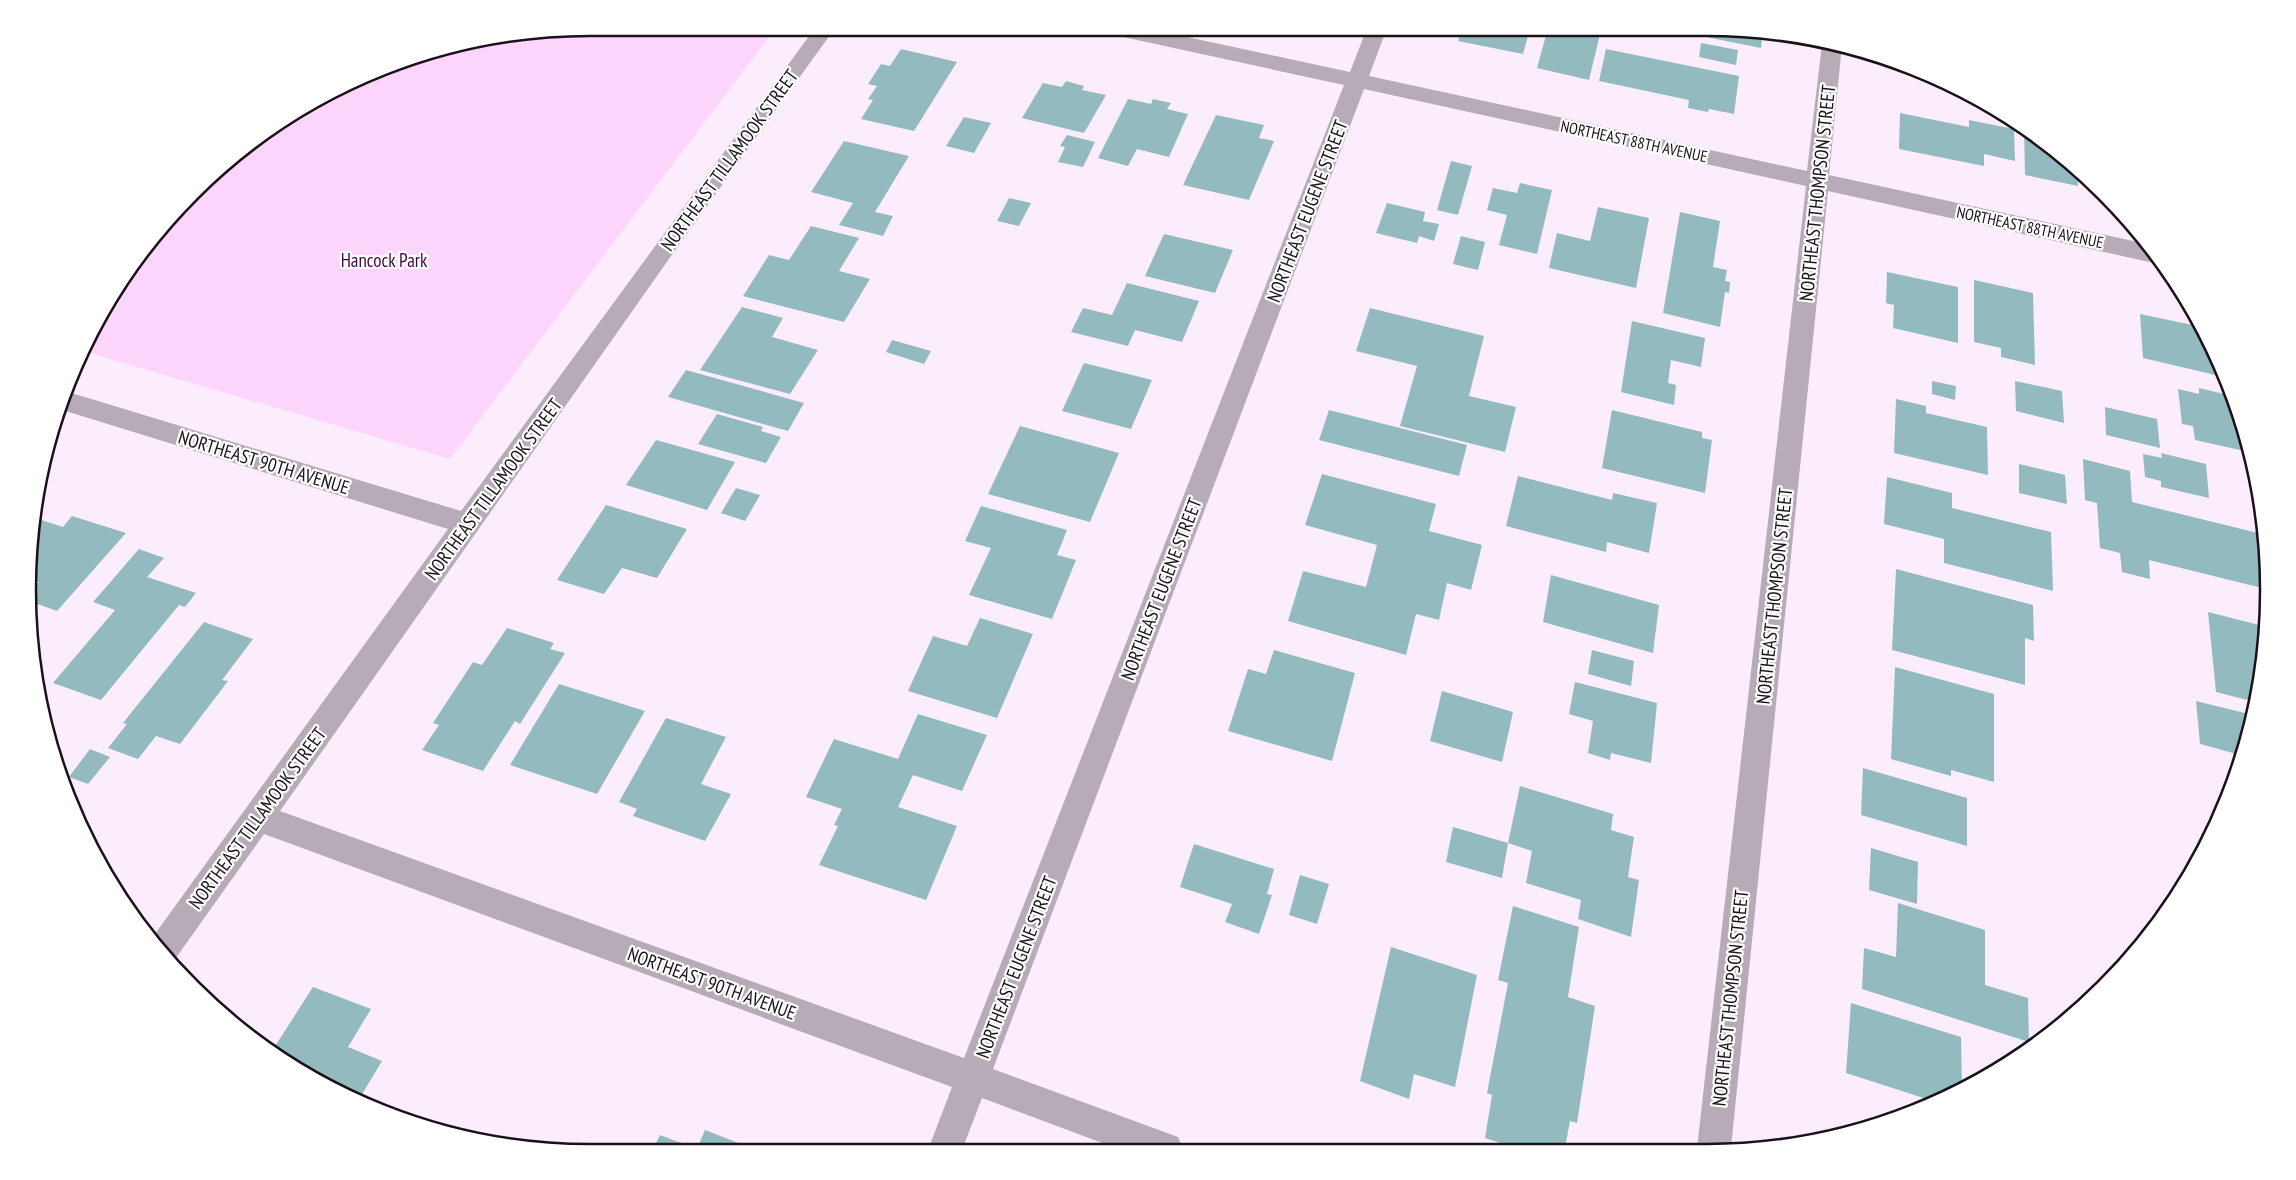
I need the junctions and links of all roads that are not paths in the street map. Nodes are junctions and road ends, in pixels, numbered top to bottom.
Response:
1 (819, 36) edge
2 (1151, 36) edge
3 (1374, 36) edge
4 (1831, 51) edge
5 (1357, 80) junction
6 (1818, 181) junction
7 (2144, 252) edge
8 (69, 402) edge
9 (467, 524) junction
10 (258, 817) junction
11 (166, 945) edge
12 (972, 1079) junction
13 (947, 1144) edge
14 (1150, 1144) edge
15 (1714, 1144) edge

1 - 9 street, NORTHEAST TILLAMOOK STREET
2 - 5 street, NORTHEAST 88TH AVENUE
3 - 5 street, NORTHEAST EUGENE STREET
4 - 6 street, NORTHEAST THOMPSON STREET
5 - 6 street, NORTHEAST 88TH AVENUE
5 - 12 street, NORTHEAST EUGENE STREET
6 - 7 street, NORTHEAST 88TH AVENUE
6 - 15 street, NORTHEAST THOMPSON STREET
8 - 9 street, NORTHEAST 90TH AVENUE
9 - 10 street, NORTHEAST TILLAMOOK STREET
10 - 11 street, NORTHEAST TILLAMOOK STREET
10 - 12 street, NORTHEAST 90TH AVENUE
12 - 13 street, NORTHEAST EUGENE STREET
12 - 14 street, NORTHEAST 90TH AVENUE

